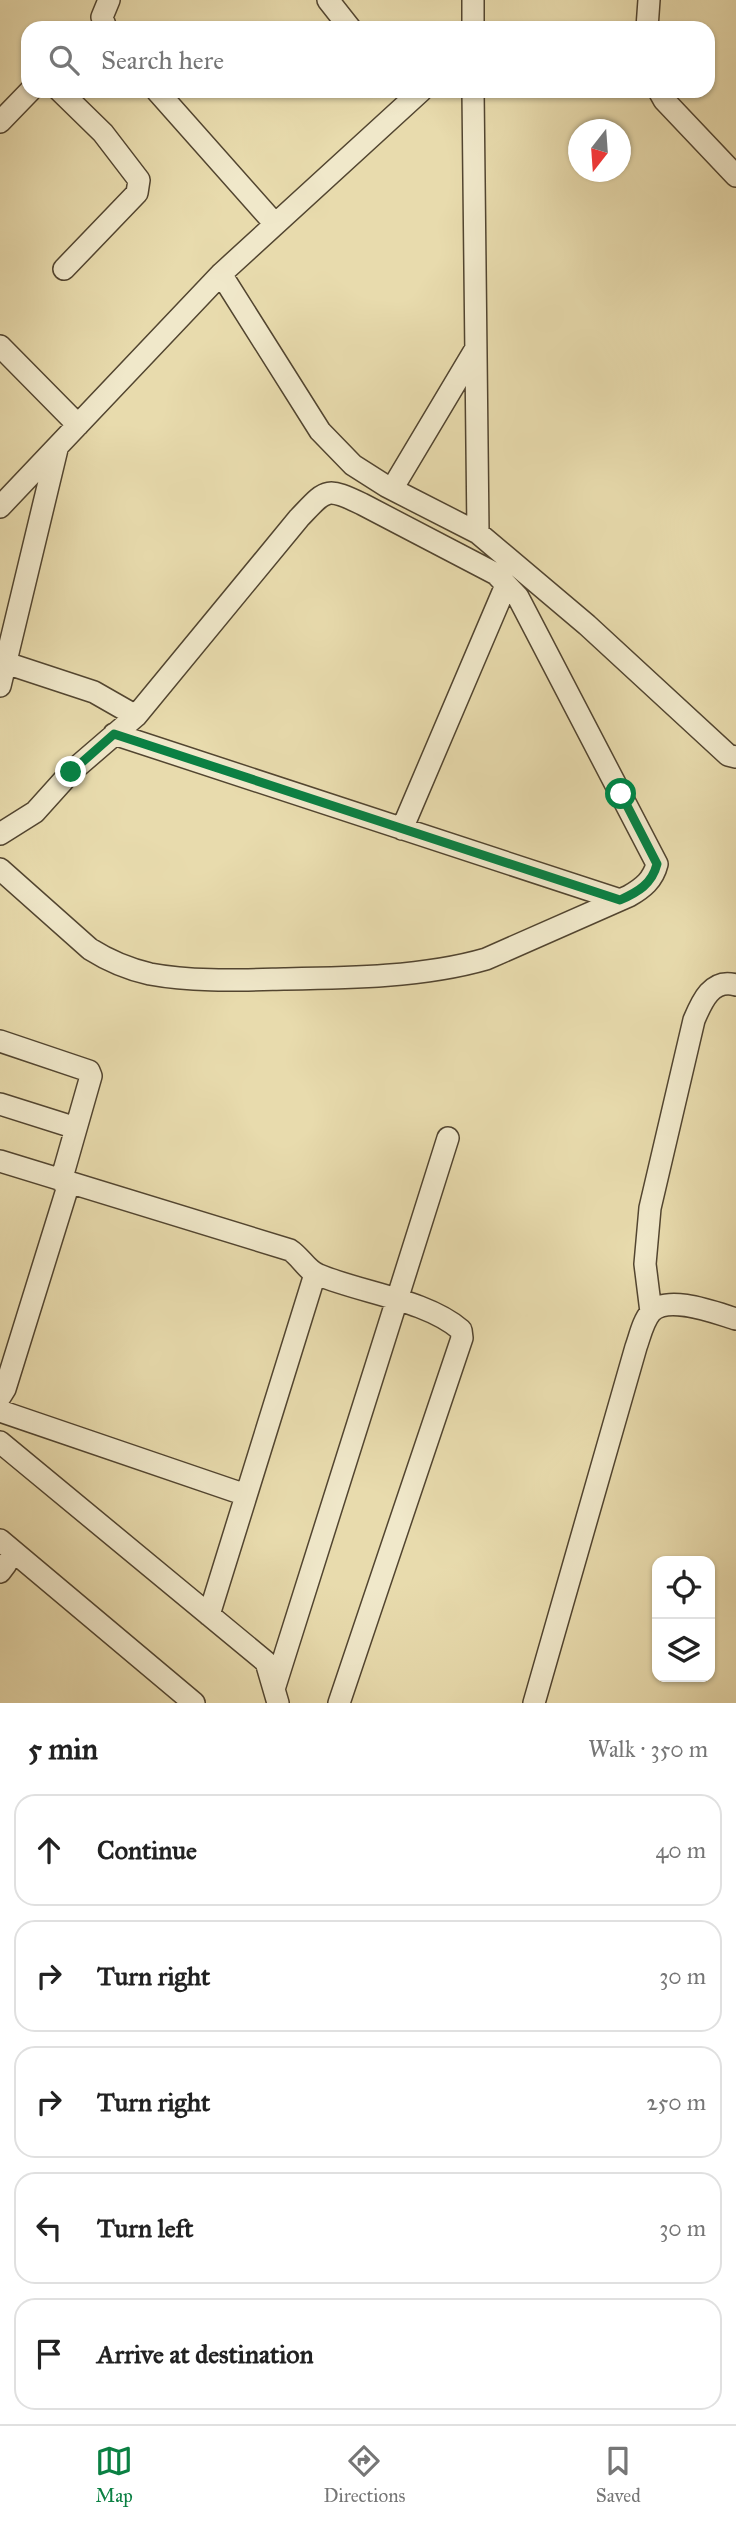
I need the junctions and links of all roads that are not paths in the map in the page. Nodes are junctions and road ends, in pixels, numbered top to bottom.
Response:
1 (328, 0) edge
2 (473, 0) edge
3 (649, 0) edge
4 (344, 21) edge
5 (473, 21) edge
6 (648, 21) edge
7 (23, 98) edge
8 (67, 98) edge
9 (163, 98) edge
10 (413, 98) edge
11 (473, 98) edge
12 (663, 98) edge
13 (0, 122) edge
14 (736, 176) edge
15 (275, 224) junction
16 (64, 269) dead end
17 (221, 274) junction
18 (0, 346) edge
19 (475, 350) junction
20 (78, 425) junction
21 (58, 447) junction
22 (392, 489) junction
23 (0, 507) edge
24 (478, 533) junction
25 (506, 585) junction
26 (6, 663) junction
27 (0, 685) edge
28 (136, 716) junction
29 (114, 734) junction
30 (736, 757) edge
31 (402, 829) junction
32 (0, 834) edge
33 (0, 869) edge
34 (620, 900) junction
35 (736, 985) edge
36 (0, 1041) edge
37 (0, 1104) edge
38 (76, 1128) junction
39 (448, 1138) dead end
40 (0, 1161) edge
41 (65, 1182) junction
42 (315, 1274) junction
43 (395, 1300) junction
44 (650, 1312) junction
45 (736, 1319) edge
46 (0, 1397) edge
47 (0, 1410) edge
48 (0, 1442) edge
49 (246, 1494) junction
50 (0, 1540) edge
51 (209, 1615) junction
52 (277, 1694) edge
53 (194, 1703) edge
54 (339, 1703) edge
55 (534, 1703) edge

1 - 4 street
2 - 5 street
3 - 6 street
7 - 13 street
8 - 16 street
9 - 15 street
10 - 15 street
11 - 19 street
12 - 14 street
15 - 17 street
17 - 20 street
17 - 22 street
18 - 20 street
19 - 22 street
19 - 24 street
20 - 21 street
21 - 23 street
21 - 26 street
22 - 24 street
24 - 30 street
25 - 28 street
25 - 31 street
25 - 34 street
26 - 27 street
26 - 28 street
28 - 29 street
29 - 31 street
29 - 32 street
31 - 34 street
33 - 34 street
35 - 44 street
36 - 38 street
37 - 38 street
38 - 41 street
39 - 43 street
40 - 41 street
41 - 42 street
41 - 46 street
42 - 43 street
42 - 49 street
43 - 52 street
43 - 54 street
44 - 45 street
44 - 55 street
47 - 49 street
48 - 51 street
49 - 51 street
50 - 53 street
51 - 52 street

